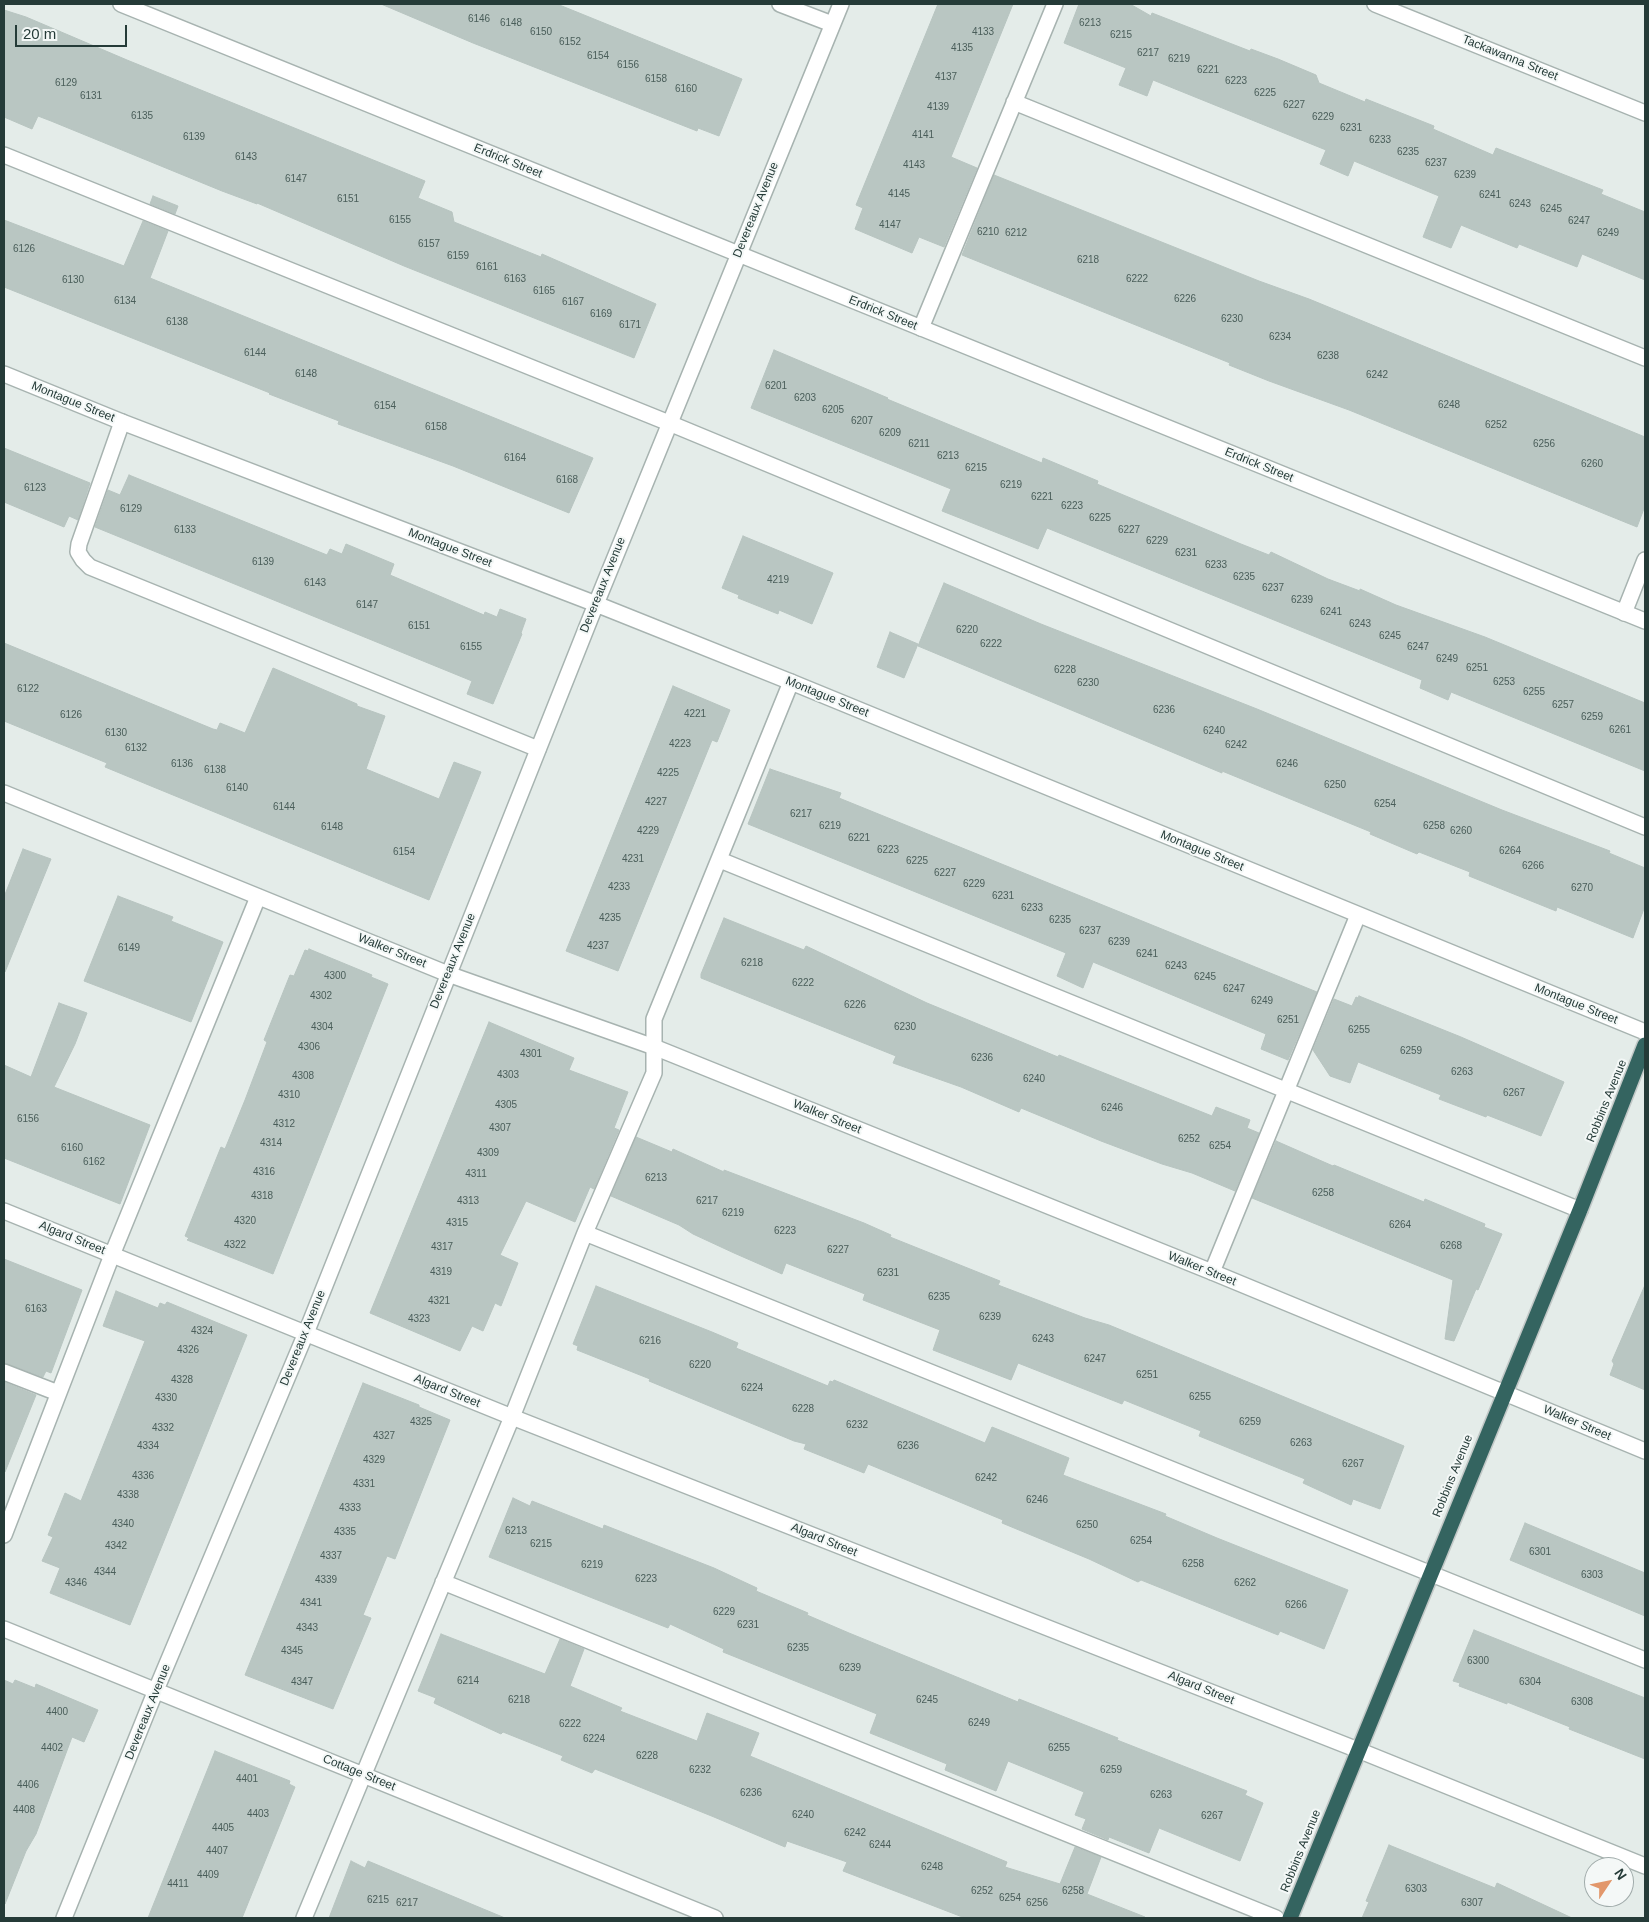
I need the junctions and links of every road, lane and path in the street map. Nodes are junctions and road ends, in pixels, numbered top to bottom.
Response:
1 (121, 4) edge
2 (780, 4) edge
3 (841, 4) edge
4 (1055, 4) edge
5 (1375, 4) edge
6 (832, 24) junction
7 (1014, 102) junction
8 (1645, 113) edge
9 (4, 155) edge
10 (738, 254) junction
11 (920, 328) junction
12 (1645, 358) edge
13 (4, 374) edge
14 (122, 422) junction
15 (669, 423) junction
16 (1645, 560) edge
17 (596, 604) junction
18 (1624, 613) junction
19 (1645, 621) edge
20 (791, 682) junction
21 (538, 749) junction
22 (4, 793) edge
23 (1645, 827) edge
24 (720, 860) junction
25 (258, 897) junction
26 (1358, 915) junction
27 (448, 974) junction
28 (1645, 1032) edge
29 (1645, 1045) edge
30 (654, 1047) junction
31 (1287, 1089) junction
32 (1580, 1210) junction
33 (4, 1211) edge
34 (585, 1234) junction
35 (112, 1254) junction
36 (1212, 1272) junction
37 (306, 1334) junction
38 (4, 1372) edge
39 (1504, 1392) junction
40 (58, 1393) junction
41 (512, 1417) junction
42 (1645, 1452) edge
43 (4, 1535) edge
44 (1430, 1574) junction
45 (443, 1582) junction
46 (4, 1628) edge
47 (1645, 1660) edge
48 (156, 1690) junction
49 (1358, 1750) junction
50 (362, 1775) junction
51 (1645, 1866) edge
52 (64, 1918) edge
53 (304, 1918) edge
54 (715, 1918) edge
55 (1276, 1918) edge
56 (1290, 1918) edge

1 - 10 street, Erdrick Street
2 - 6 street
3 - 6 street, Devereaux Avenue
4 - 7 street
5 - 8 street, Tackawanna Street
6 - 10 street, Devereaux Avenue
7 - 11 street
7 - 12 street
9 - 15 street
10 - 11 street, Erdrick Street
10 - 15 street, Devereaux Avenue
11 - 18 street, Erdrick Street
13 - 14 street, Montague Street
14 - 17 street, Montague Street
14 - 21 street
15 - 17 street, Devereaux Avenue
15 - 23 street
16 - 18 street
17 - 20 street, Montague Street
17 - 21 street, Devereaux Avenue
18 - 19 street, Erdrick Street
20 - 24 street
20 - 26 street, Montague Street
21 - 27 street, Devereaux Avenue
22 - 25 street, Walker Street
24 - 30 street
24 - 31 street
25 - 27 street, Walker Street
25 - 35 street
26 - 28 street, Montague Street
26 - 31 street
27 - 30 street, Walker Street
27 - 37 street, Devereaux Avenue
29 - 32 highway, Robbins Avenue
30 - 34 street
30 - 36 street, Walker Street
31 - 32 street
31 - 36 street
32 - 39 highway, Robbins Avenue
33 - 35 street, Algard Street
34 - 41 street
34 - 44 street
35 - 37 street, Algard Street
35 - 40 street
36 - 39 street, Walker Street
37 - 41 street, Algard Street
37 - 48 street, Devereaux Avenue
38 - 40 street
39 - 42 street, Walker Street
39 - 44 highway, Robbins Avenue
40 - 43 street
41 - 45 street
41 - 49 street, Algard Street
44 - 47 street
44 - 49 highway, Robbins Avenue
45 - 50 street
45 - 55 street
46 - 48 street, Cottage Street
48 - 50 street, Cottage Street
48 - 52 street, Devereaux Avenue
49 - 51 street, Algard Street
49 - 56 highway, Robbins Avenue
50 - 53 street
50 - 54 street, Cottage Street

